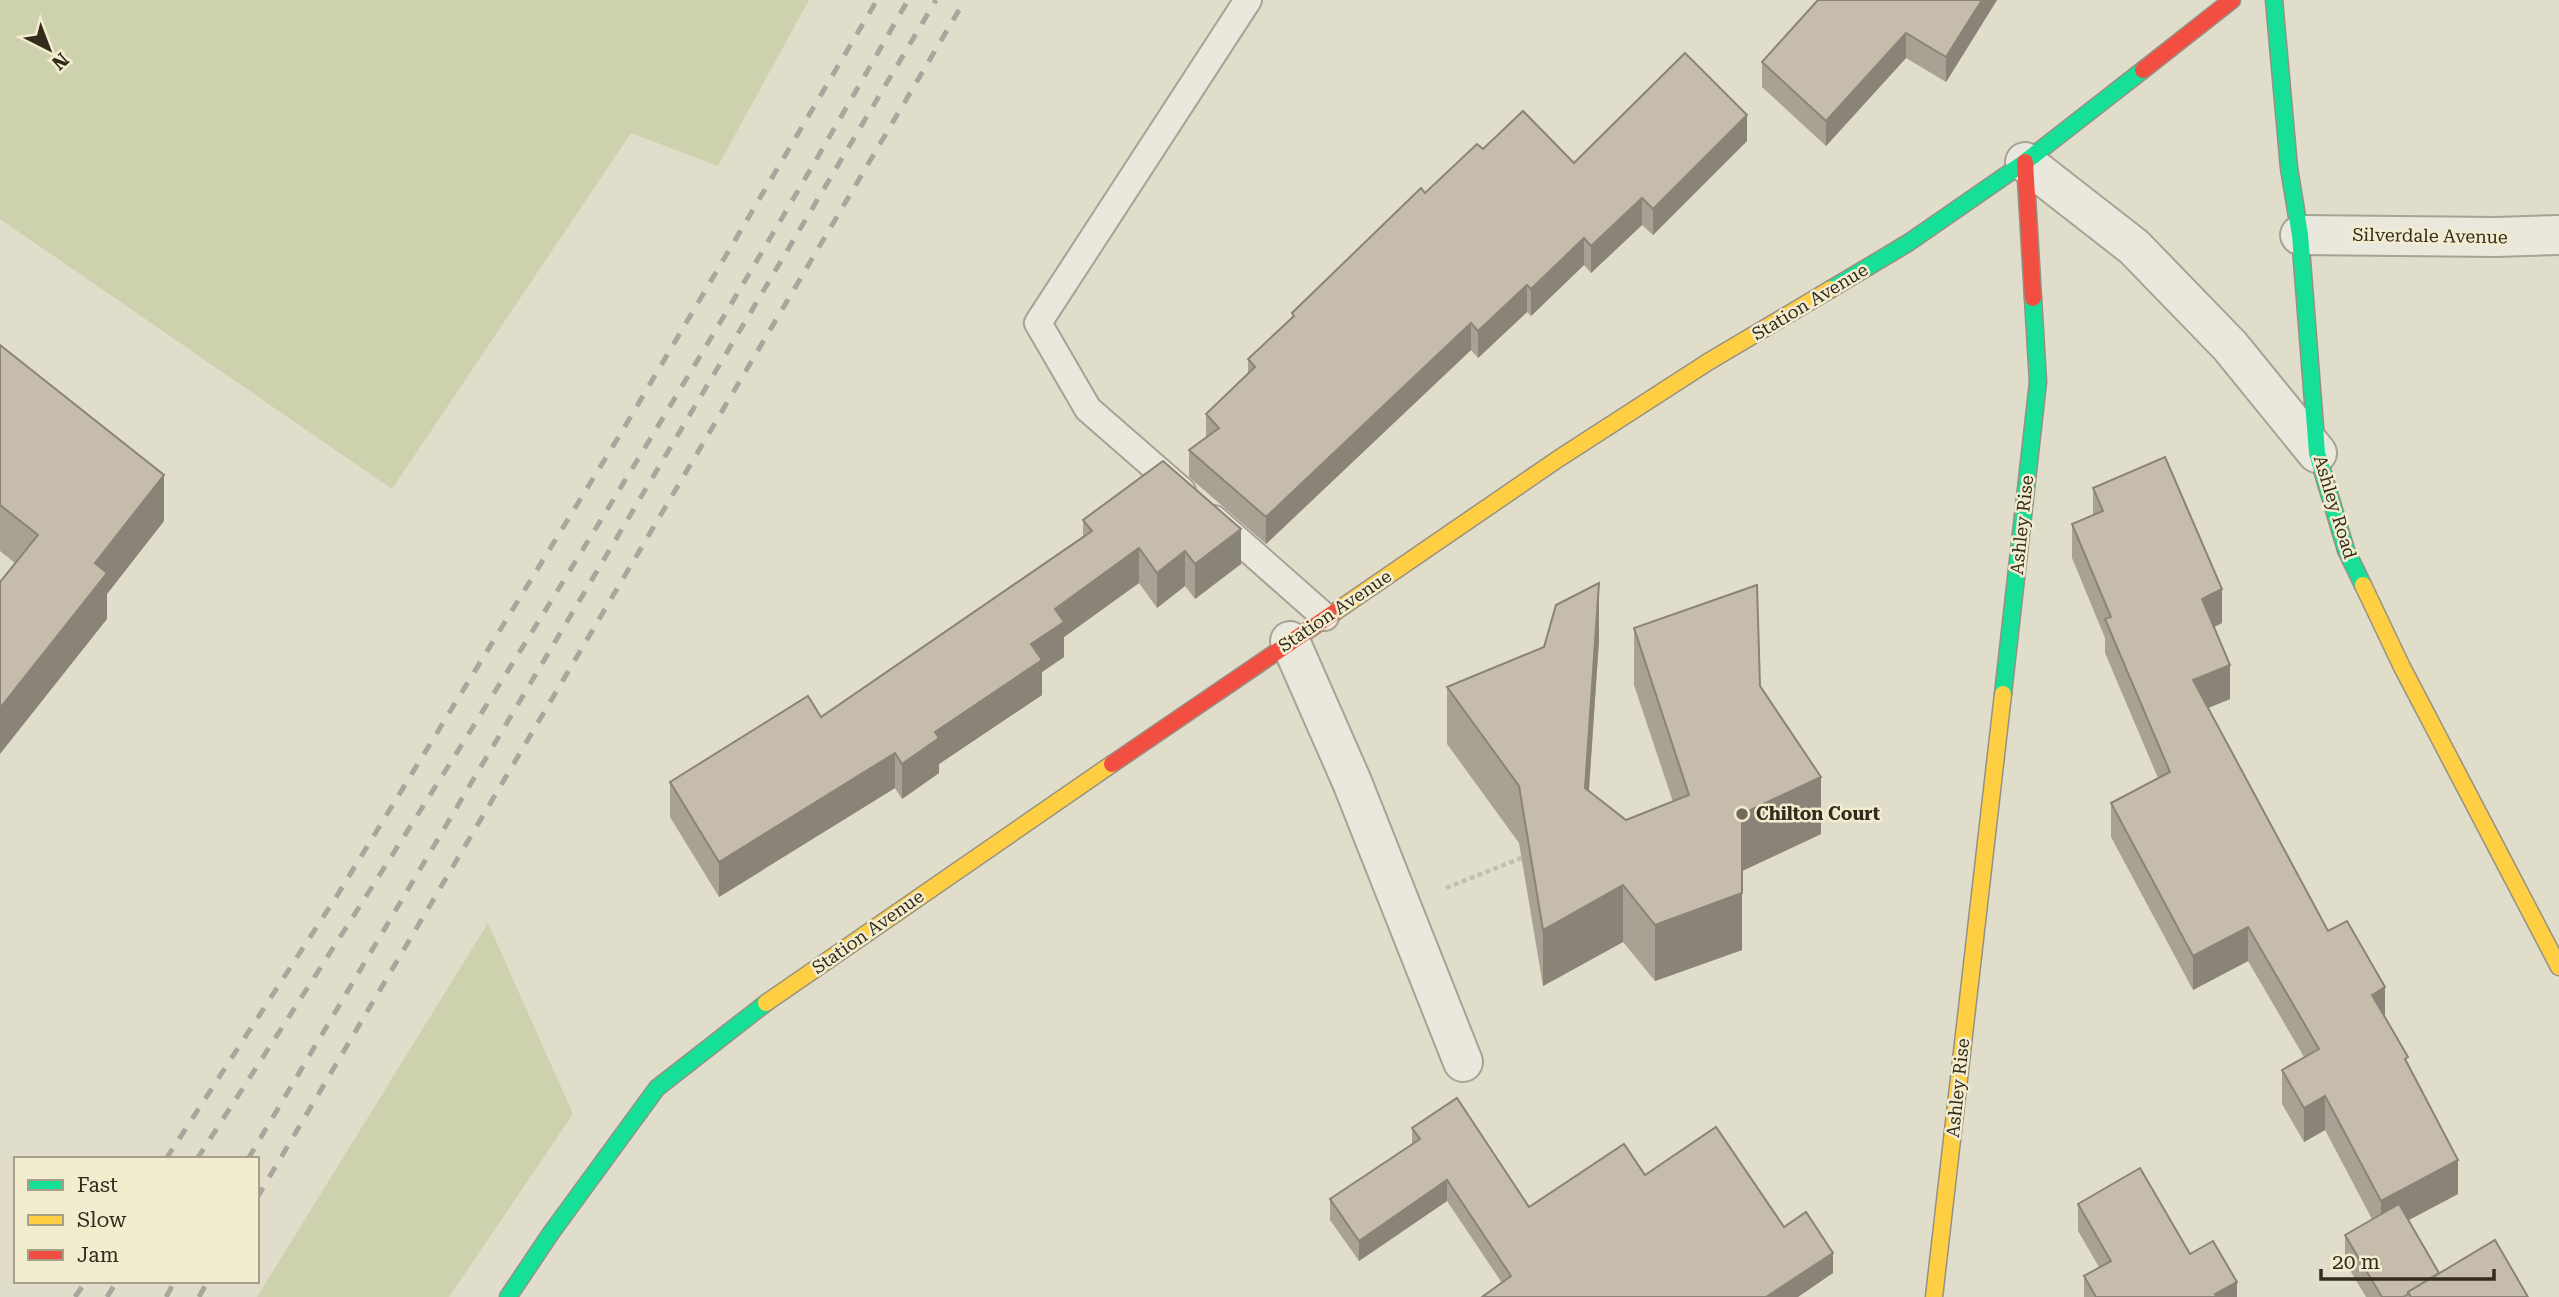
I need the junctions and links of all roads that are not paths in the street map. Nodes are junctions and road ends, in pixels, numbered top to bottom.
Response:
1 (1248, 0) edge
2 (2232, 0) edge
3 (2274, 0) edge
4 (2025, 162) junction
5 (2300, 234) junction
6 (2559, 236) edge
7 (2317, 453) junction
8 (1325, 617) junction
9 (1290, 641) junction
10 (2559, 967) edge
11 (1463, 1062) dead end
12 (508, 1297) edge
13 (1934, 1297) edge

1 - 8 lane
2 - 4 street, Station Avenue
3 - 5 street, Ashley Road
4 - 7 street
4 - 8 street, Station Avenue
4 - 13 street, Ashley Rise
5 - 6 street, Silverdale Avenue
5 - 7 street, Ashley Road
7 - 10 street, Ashley Road
8 - 9 street, Station Avenue
9 - 11 street
9 - 12 street, Station Avenue

